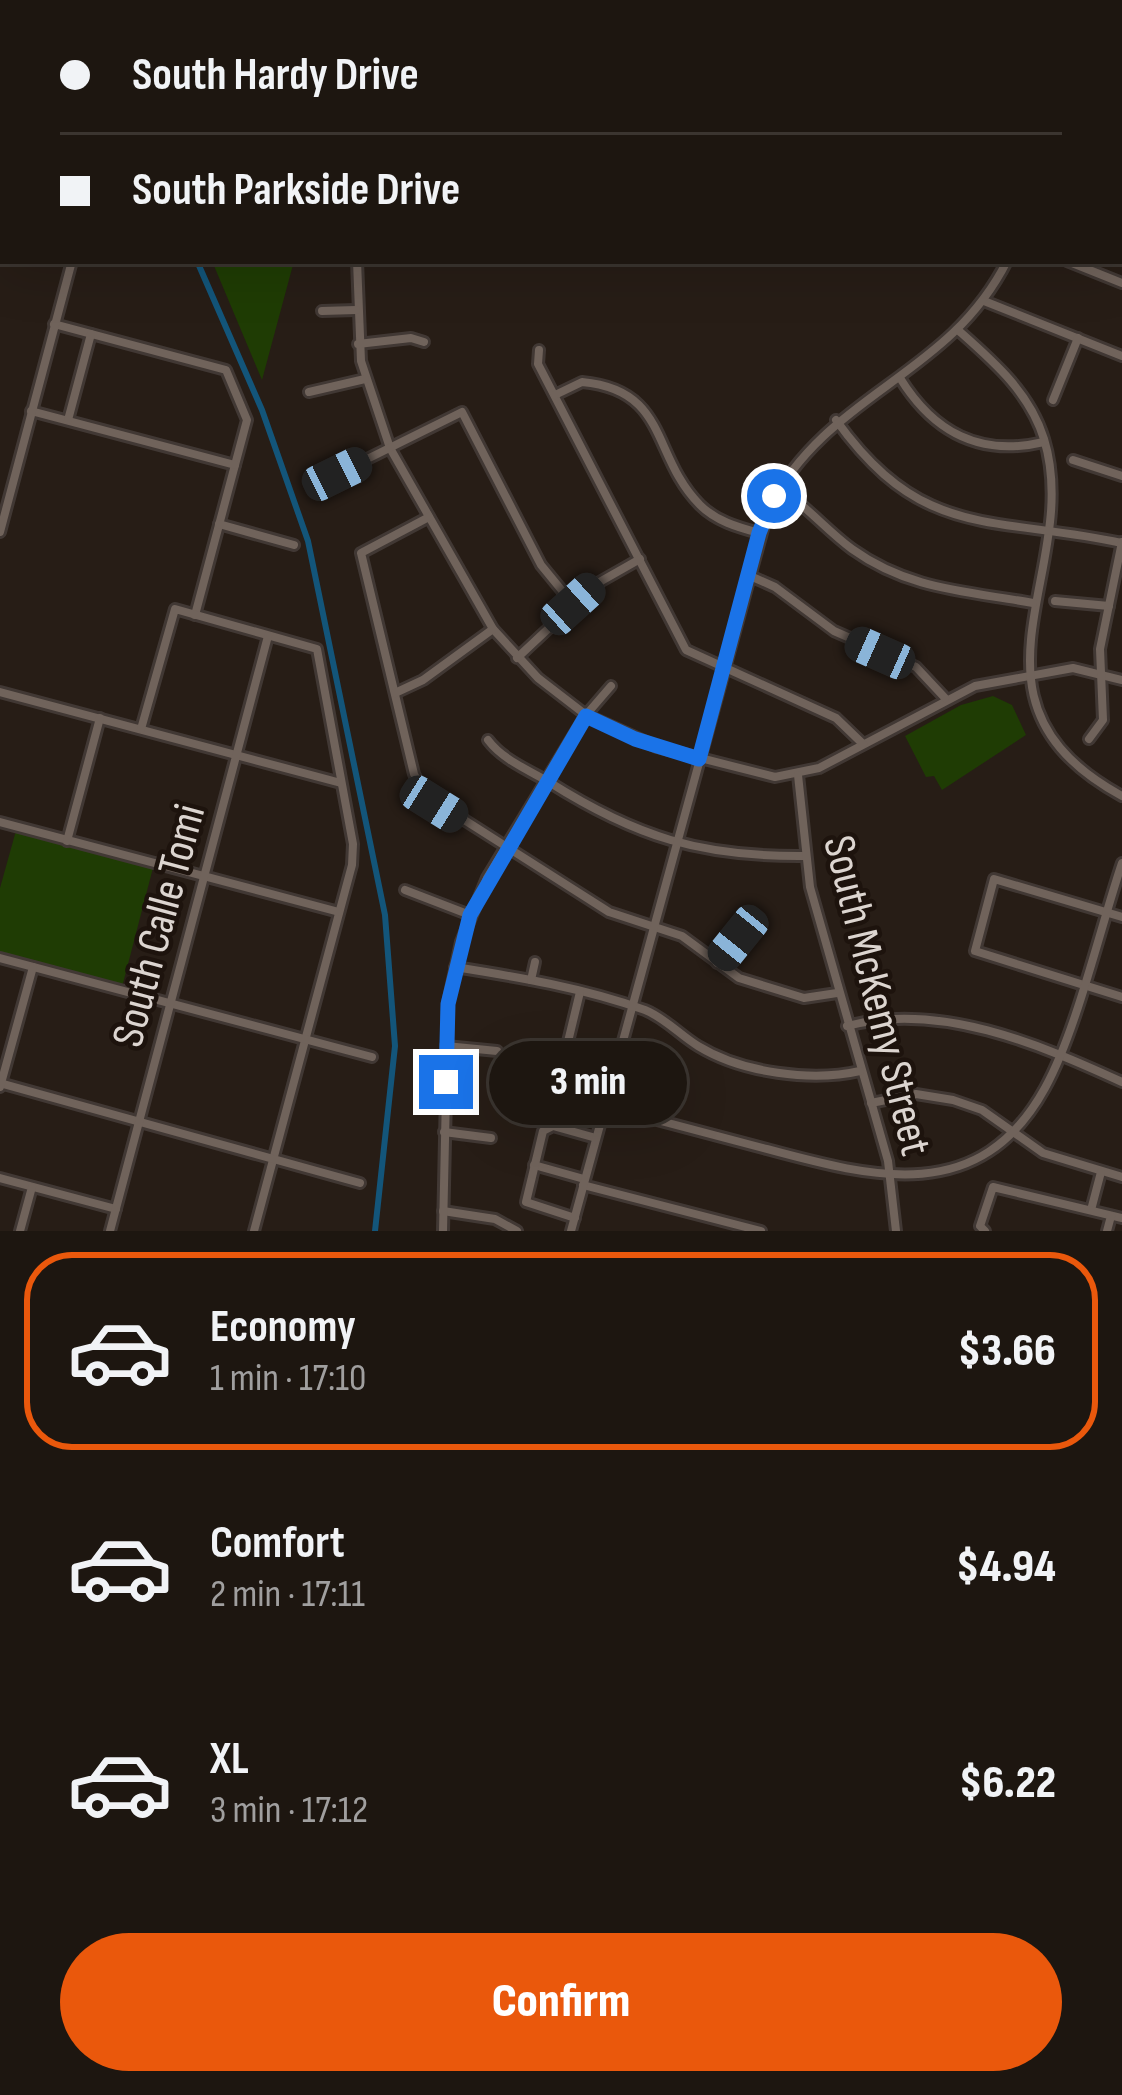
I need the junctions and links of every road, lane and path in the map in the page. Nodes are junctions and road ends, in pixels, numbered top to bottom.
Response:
1 (71, 264) edge
2 (357, 264) edge
3 (1005, 264) edge
4 (1074, 264) edge
5 (1122, 283) edge
6 (984, 301) junction
7 (356, 310) junction
8 (322, 311) dead end
9 (54, 324) junction
10 (959, 331) junction
11 (91, 334) junction
12 (1078, 338) junction
13 (424, 342) dead end
14 (358, 344) junction
15 (539, 350) dead end
16 (1122, 356) edge
17 (901, 378) junction
18 (365, 379) junction
19 (309, 392) dead end
20 (554, 395) junction
21 (1053, 400) dead end
22 (31, 411) junction
23 (836, 420) junction
24 (68, 421) junction
25 (1045, 442) junction
26 (390, 448) junction
27 (1073, 460) dead end
28 (235, 465) junction
29 (337, 474) dead end
30 (1122, 476) edge
31 (779, 488) junction
32 (429, 517) junction
33 (219, 524) junction
34 (1047, 528) junction
35 (0, 532) edge
36 (759, 533) junction
37 (1122, 541) edge
38 (295, 545) dead end
39 (640, 559) junction
40 (748, 575) junction
41 (1055, 601) dead end
42 (1033, 603) junction
43 (573, 604) junction
44 (1109, 606) junction
45 (195, 615) junction
46 (493, 629) junction
47 (268, 636) junction
48 (517, 658) junction
49 (723, 668) junction
50 (1100, 673) junction
51 (1030, 675) junction
52 (1122, 680) edge
53 (610, 686) dead end
54 (0, 692) edge
55 (395, 693) junction
56 (945, 698) junction
57 (586, 716) junction
58 (100, 718) junction
59 (141, 729) junction
60 (1089, 739) dead end
61 (488, 740) dead end
62 (863, 744) junction
63 (236, 755) junction
64 (699, 759) junction
65 (798, 775) junction
66 (546, 781) junction
67 (342, 783) junction
68 (1122, 796) edge
69 (0, 822) edge
70 (68, 841) junction
71 (674, 842) junction
72 (505, 848) junction
73 (805, 856) junction
74 (1122, 863) edge
75 (203, 877) junction
76 (405, 890) dead end
77 (1106, 911) junction
78 (339, 912) junction
79 (470, 915) junction
80 (1122, 917) edge
81 (652, 927) junction
82 (738, 938) dead end
83 (0, 958) edge
84 (536, 962) dead end
85 (718, 963) junction
86 (33, 967) junction
87 (454, 967) junction
88 (532, 980) junction
89 (1083, 981) junction
90 (580, 992) junction
91 (837, 993) junction
92 (1122, 997) edge
93 (170, 1004) junction
94 (631, 1006) junction
95 (847, 1026) junction
96 (305, 1039) junction
97 (566, 1045) junction
98 (446, 1046) junction
99 (496, 1051) dead end
100 (372, 1057) dead end
101 (1058, 1057) junction
102 (616, 1059) junction
103 (860, 1071) junction
104 (1122, 1082) edge
105 (0, 1085) edge
106 (605, 1102) junction
107 (871, 1103) junction
108 (139, 1124) junction
109 (444, 1132) junction
110 (1010, 1133) junction
111 (491, 1138) dead end
112 (596, 1138) junction
113 (273, 1160) junction
114 (534, 1165) junction
115 (1100, 1172) junction
116 (1122, 1177) edge
117 (0, 1178) edge
118 (891, 1178) junction
119 (584, 1182) junction
120 (360, 1184) dead end
121 (32, 1187) junction
122 (116, 1209) junction
123 (1090, 1210) junction
124 (443, 1211) junction
125 (1111, 1216) junction
126 (575, 1218) junction
127 (1122, 1218) edge
128 (20, 1231) edge
129 (110, 1231) edge
130 (254, 1231) edge
131 (442, 1231) edge
132 (517, 1231) edge
133 (572, 1231) edge
134 (761, 1231) edge
135 (896, 1231) edge
136 (985, 1231) edge
137 (1107, 1231) edge

1 - 9 street
2 - 7 street
3 - 6 street
4 - 5 street
6 - 10 street
6 - 12 street
7 - 8 street
7 - 14 street
9 - 11 street
9 - 22 street
10 - 17 street
10 - 25 street
11 - 24 street
11 - 28 street
12 - 16 street
12 - 21 street
13 - 14 street
14 - 18 street
15 - 20 street
17 - 23 street
17 - 25 street
18 - 19 street
18 - 26 street
20 - 36 street
20 - 39 street
22 - 24 street
22 - 35 street
23 - 31 street
23 - 34 street
24 - 28 street
25 - 34 street
26 - 29 street
26 - 32 street
26 - 43 street
27 - 30 street
28 - 33 street
31 - 36 street
31 - 42 street
32 - 46 street
32 - 55 street
33 - 38 street
33 - 45 street
34 - 37 street
34 - 42 street
36 - 40 street
37 - 44 street
39 - 43 street
39 - 49 street
40 - 49 street
40 - 56 street
41 - 44 street
42 - 51 street
43 - 48 street
44 - 50 street
45 - 47 street
45 - 59 street
46 - 48 street
46 - 55 street
47 - 63 street, South Calle Tomi
47 - 67 street
48 - 57 street
49 - 62 street
49 - 64 street
50 - 51 street
50 - 52 street
50 - 60 street
51 - 56 street
51 - 68 street
53 - 57 street
54 - 58 street
55 - 72 street
56 - 62 street
57 - 64 street
57 - 66 street
58 - 59 street
58 - 70 street
59 - 63 street
61 - 66 street
62 - 65 street
63 - 67 street
63 - 75 street, South Calle Tomi
64 - 65 street
64 - 71 street
65 - 73 street, South McKemy Street
66 - 71 street
66 - 72 street
67 - 78 street
69 - 70 street
70 - 75 street
71 - 73 street
71 - 81 street
72 - 79 street
72 - 81 street
73 - 91 street, South McKemy Street
74 - 77 street
75 - 78 street
75 - 93 street, South Calle Tomi
76 - 79 street
77 - 80 street
77 - 89 street
77 - 89 street
78 - 96 street
79 - 87 street
81 - 85 street
81 - 94 street
82 - 85 street
83 - 86 street
84 - 88 street
85 - 91 street
86 - 93 street
86 - 105 street
87 - 88 street
87 - 98 street
88 - 90 street
89 - 92 street
89 - 101 street
90 - 94 street
90 - 97 street
91 - 95 street, South McKemy Street
93 - 96 street
93 - 108 street, South Calle Tomi
94 - 102 street
94 - 103 street
95 - 101 street
95 - 103 street, South McKemy Street
96 - 100 street
96 - 113 street
97 - 102 street
97 - 106 street
98 - 99 street
98 - 109 street
101 - 104 street
101 - 110 street
102 - 106 street
103 - 107 street, South McKemy Street
105 - 108 street
106 - 112 street
106 - 118 street
107 - 110 street
107 - 118 street, South McKemy Street
108 - 113 street
108 - 122 street, South Calle Tomi
109 - 111 street
109 - 124 street
110 - 115 street
110 - 118 street
112 - 114 street
112 - 119 street
113 - 120 street
113 - 130 street
114 - 119 street
114 - 126 street
115 - 116 street
115 - 123 street
117 - 121 street
118 - 135 street, South McKemy Street
119 - 126 street
119 - 134 street
121 - 122 street
121 - 128 street
122 - 129 street, South Calle Tomi
123 - 125 street
123 - 136 street
124 - 131 street
124 - 132 street
125 - 127 street
125 - 137 street
126 - 133 street

